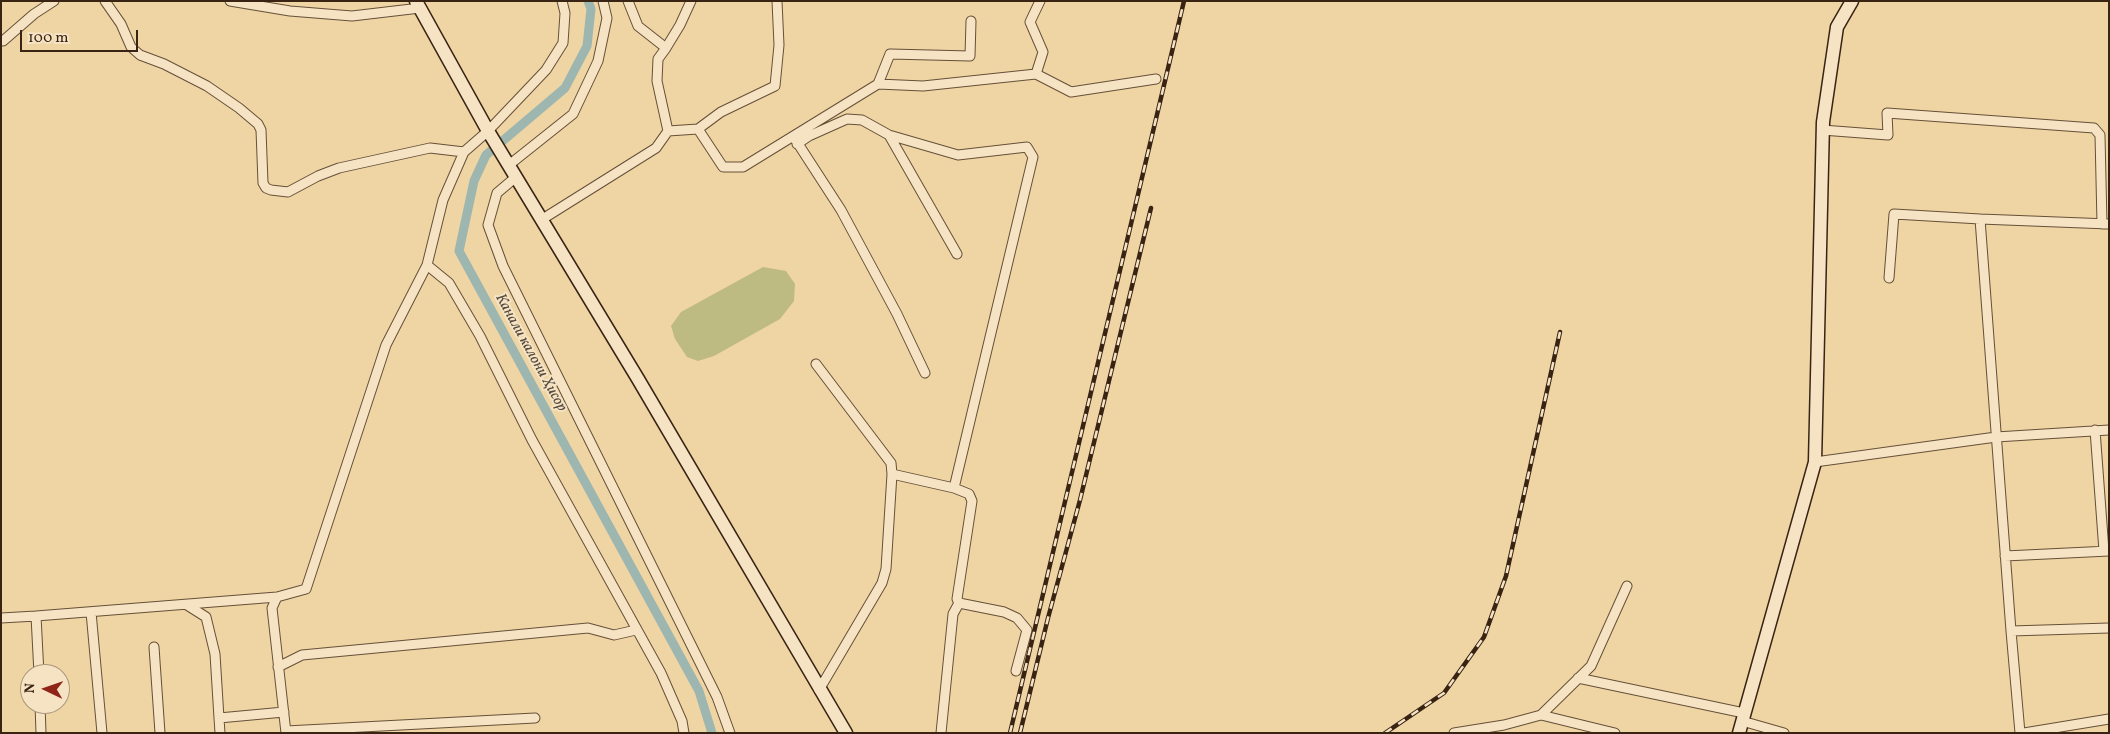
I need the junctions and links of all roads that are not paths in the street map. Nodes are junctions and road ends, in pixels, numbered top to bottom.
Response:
1 (54, 1) edge
2 (104, 1) edge
3 (231, 1) edge
4 (562, 1) edge
5 (603, 1) edge
6 (628, 1) edge
7 (691, 1) edge
8 (777, 1) edge
9 (1040, 1) edge
10 (1852, 1) edge
11 (418, 5) edge
12 (971, 21) dead end
13 (2, 43) edge
14 (666, 48) junction
15 (1036, 74) junction
16 (1156, 79) dead end
17 (878, 84) junction
18 (698, 130) junction
19 (1822, 130) junction
20 (488, 131) junction
21 (668, 131) junction
22 (889, 136) junction
23 (795, 140) junction
24 (464, 152) junction
25 (510, 166) junction
26 (516, 177) junction
27 (1980, 219) junction
28 (541, 220) junction
29 (2106, 224) edge
30 (956, 254) dead end
31 (427, 265) junction
32 (1889, 278) dead end
33 (816, 364) dead end
34 (925, 373) dead end
35 (2095, 430) junction
36 (2109, 430) edge
37 (1996, 437) junction
38 (1815, 462) junction
39 (892, 474) junction
40 (954, 488) junction
41 (2106, 551) edge
42 (2005, 556) junction
43 (1627, 586) dead end
44 (277, 597) junction
45 (959, 603) junction
46 (187, 605) junction
47 (91, 612) junction
48 (36, 616) junction
49 (1, 618) edge
50 (2109, 628) edge
51 (636, 630) junction
52 (2011, 631) junction
53 (154, 647) dead end
54 (38, 664) edge
55 (278, 667) junction
56 (1016, 671) dead end
57 (1578, 678) junction
58 (819, 690) junction
59 (284, 712) junction
60 (40, 714) edge
61 (1541, 715) junction
62 (219, 718) junction
63 (535, 718) dead end
64 (2109, 719) edge
65 (1742, 722) edge
66 (286, 732) edge
67 (41, 733) edge
68 (102, 733) edge
69 (160, 733) edge
70 (220, 733) edge
71 (684, 733) edge
72 (730, 733) edge
73 (846, 733) edge
74 (941, 733) edge
75 (1454, 733) edge
76 (1615, 733) edge
77 (1784, 733) edge
78 (2022, 733) edge

1 - 13 street
2 - 24 street
3 - 11 street
4 - 20 street
5 - 25 street
6 - 14 street
7 - 14 street
8 - 18 street
9 - 15 street
10 - 19 main road
11 - 20 main road
12 - 17 street
14 - 21 street
15 - 16 street
15 - 17 street
17 - 23 street
18 - 21 street
18 - 23 street
19 - 29 street
19 - 38 main road
20 - 24 street
20 - 25 main road
21 - 28 street
22 - 23 street
22 - 30 street
22 - 40 street
23 - 34 street
24 - 31 street
25 - 26 main road
26 - 28 main road
26 - 72 street
27 - 29 street
27 - 32 street
27 - 37 street
28 - 58 main road
31 - 44 street
31 - 51 street
33 - 39 street
35 - 36 street
35 - 37 street
35 - 41 street
37 - 38 street
37 - 42 street
38 - 65 main road
39 - 40 street
39 - 58 street
40 - 45 street
41 - 42 street
42 - 52 street
43 - 57 street
44 - 46 street
44 - 55 street
45 - 56 street
45 - 74 street
46 - 47 street
46 - 62 street
47 - 48 street
47 - 68 street
48 - 49 street
48 - 54 street
50 - 52 street
51 - 55 street
51 - 71 street
52 - 78 street
53 - 69 street
55 - 59 street
57 - 61 street
57 - 65 street
58 - 73 main road
59 - 62 street
59 - 66 street
60 - 67 street
61 - 75 street
61 - 76 street
62 - 70 street
63 - 66 street
64 - 78 street
65 - 77 street

